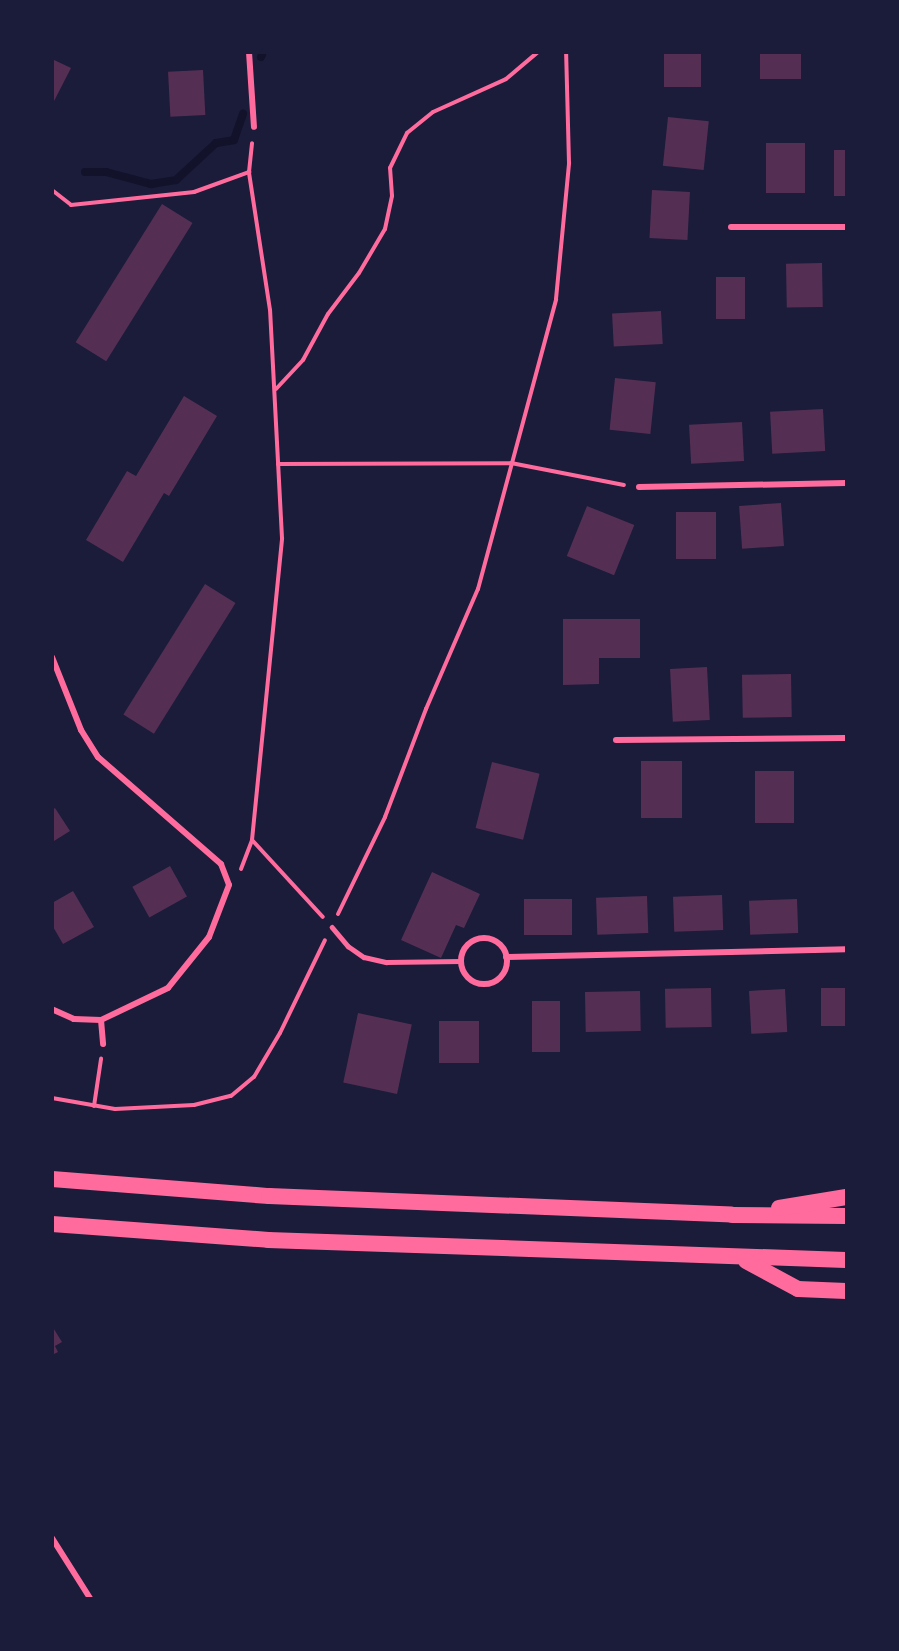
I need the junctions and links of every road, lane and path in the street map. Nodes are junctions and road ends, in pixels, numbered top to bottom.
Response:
1 (249, 52) edge
2 (538, 52) edge
3 (566, 52) edge
4 (254, 127) joint
5 (249, 172) junction
6 (52, 190) edge
7 (730, 227) dead end
8 (846, 227) edge
9 (276, 389) junction
10 (512, 463) junction
11 (278, 464) junction
12 (846, 483) edge
13 (639, 487) joint
14 (52, 657) edge
15 (846, 738) edge
16 (616, 740) dead end
17 (252, 840) junction
18 (229, 885) junction
19 (332, 927) junction
20 (846, 949) edge
21 (506, 957) junction
22 (461, 961) junction
23 (52, 1009) edge
24 (101, 1020) junction
25 (103, 1044) joint
26 (52, 1098) edge
27 (94, 1106) junction
28 (52, 1179) edge
29 (846, 1197) edge
30 (732, 1215) junction
31 (846, 1216) edge
32 (52, 1224) edge
33 (742, 1259) junction
34 (846, 1260) edge
35 (846, 1291) edge
36 (52, 1538) edge
37 (90, 1599) edge

1 - 4 street
2 - 9 path
3 - 10 path
4 - 5 path
5 - 6 path
5 - 9 path
7 - 8 street
9 - 11 path
10 - 11 path
10 - 13 path
10 - 19 path
11 - 17 path
12 - 13 street
14 - 18 street
15 - 16 street
17 - 18 path
17 - 19 path
18 - 24 street
19 - 22 lane
19 - 27 path
20 - 21 street
21 - 22 street
21 - 22 street
23 - 24 street
24 - 25 street
25 - 27 path
26 - 27 path
28 - 30 highway
29 - 30 highway
30 - 31 highway
32 - 33 highway
33 - 34 highway
33 - 35 highway
36 - 37 street

